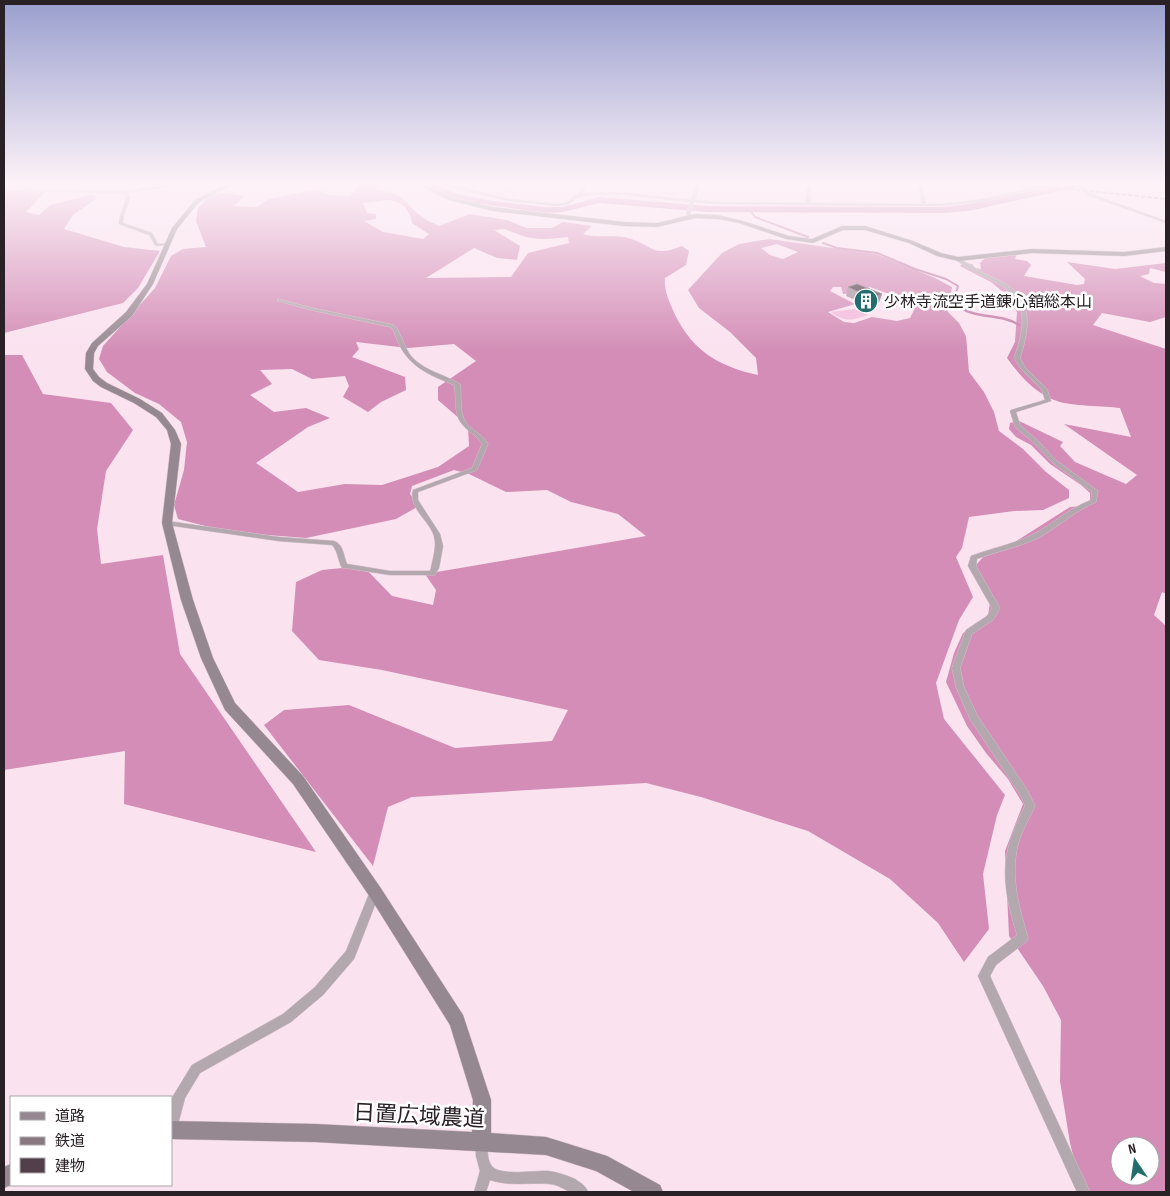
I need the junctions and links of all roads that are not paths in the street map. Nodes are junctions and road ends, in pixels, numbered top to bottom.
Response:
1 (155, 241) edge
2 (169, 241) edge
3 (908, 241) edge
4 (168, 244) junction
5 (1166, 249) edge
6 (958, 258) junction
7 (280, 300) dead end
8 (167, 523) junction
9 (375, 892) junction
10 (172, 1125) edge
11 (172, 1129) edge
12 (481, 1142) junction
13 (487, 1171) junction
14 (480, 1192) edge
15 (582, 1192) edge
16 (653, 1192) edge
17 (1084, 1192) edge

1 - 4 street
2 - 4 street
3 - 6 street
4 - 8 street
5 - 6 street
6 - 17 street
7 - 8 street
8 - 9 street
9 - 10 street
9 - 12 street
11 - 12 street, 日置広域農道
12 - 13 street
12 - 16 street, 日置広域農道
13 - 14 street
13 - 15 street

